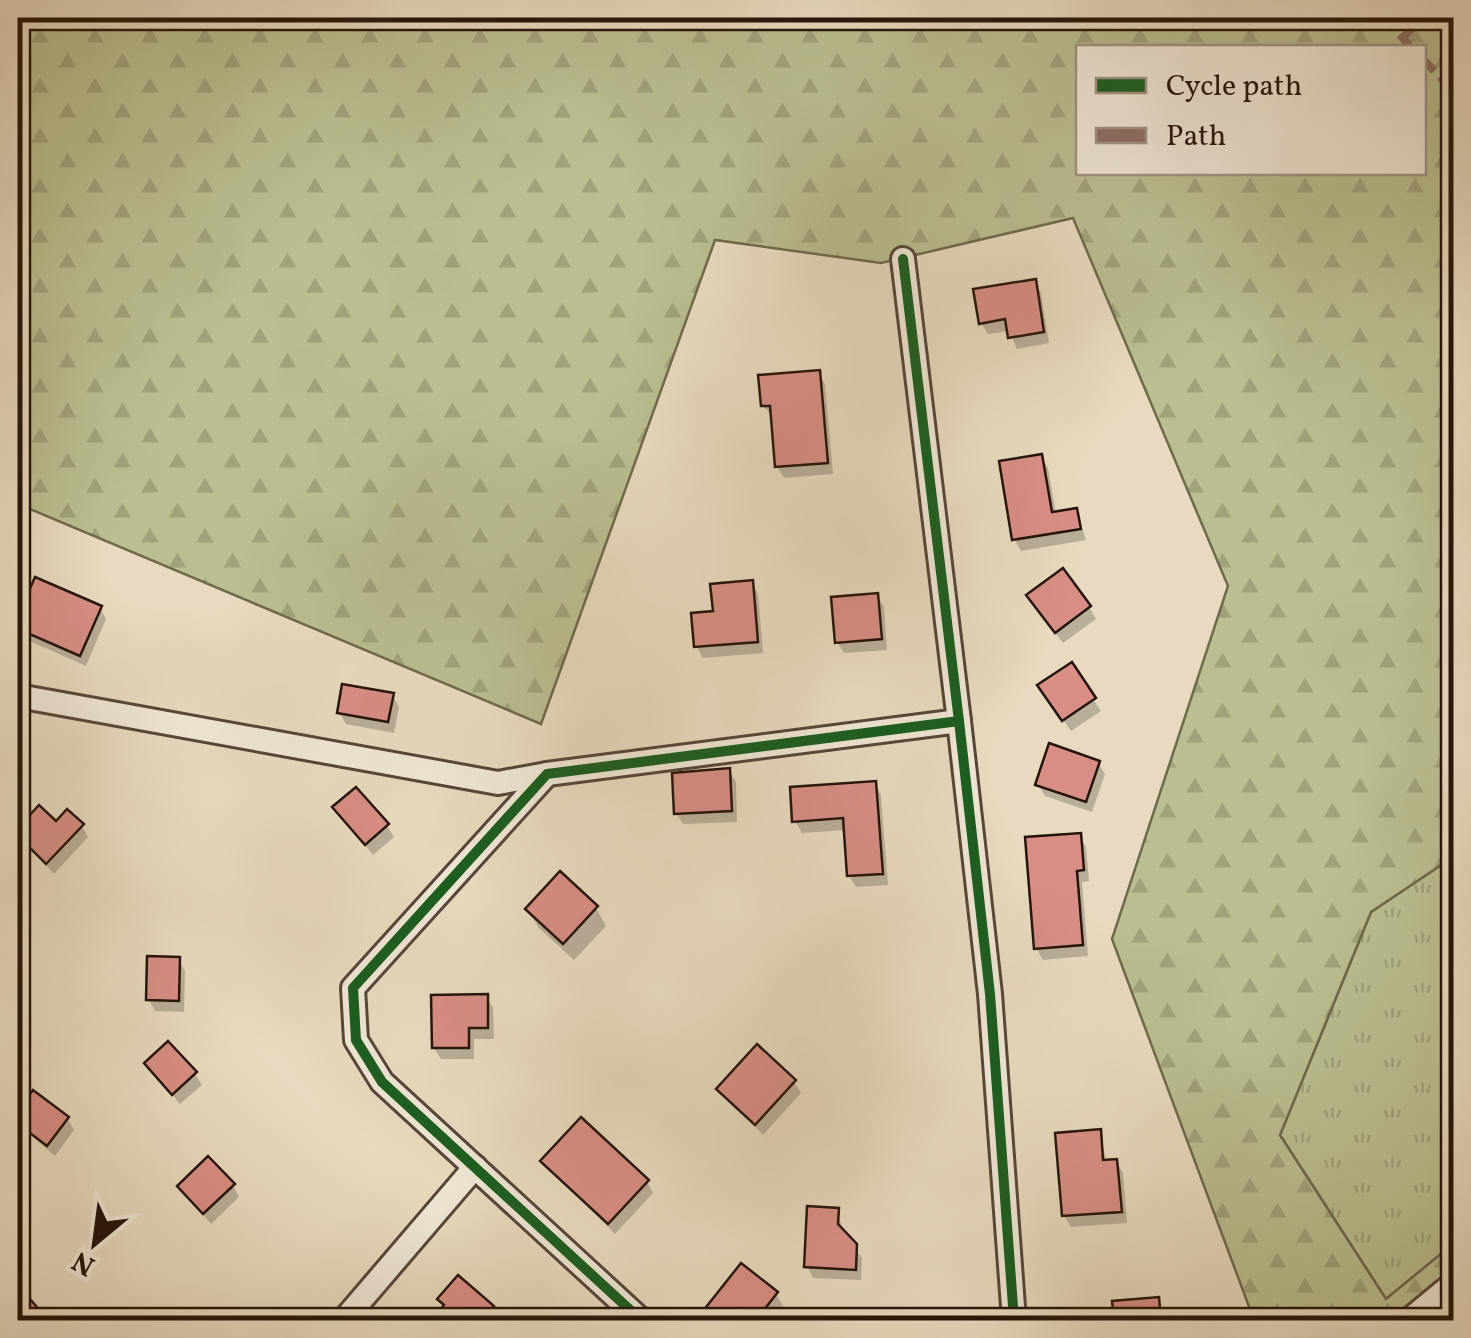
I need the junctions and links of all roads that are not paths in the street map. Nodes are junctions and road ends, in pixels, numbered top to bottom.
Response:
1 (903, 259) dead end
2 (18, 696) edge
3 (959, 721) junction
4 (547, 774) junction
5 (475, 1167) junction
6 (1454, 1283) edge
7 (344, 1320) edge
8 (641, 1320) edge
9 (1014, 1320) edge
10 (1409, 1320) edge

1 - 3 street
2 - 4 street
3 - 4 street
3 - 9 street
4 - 5 street
5 - 7 street
5 - 8 street
6 - 10 street

